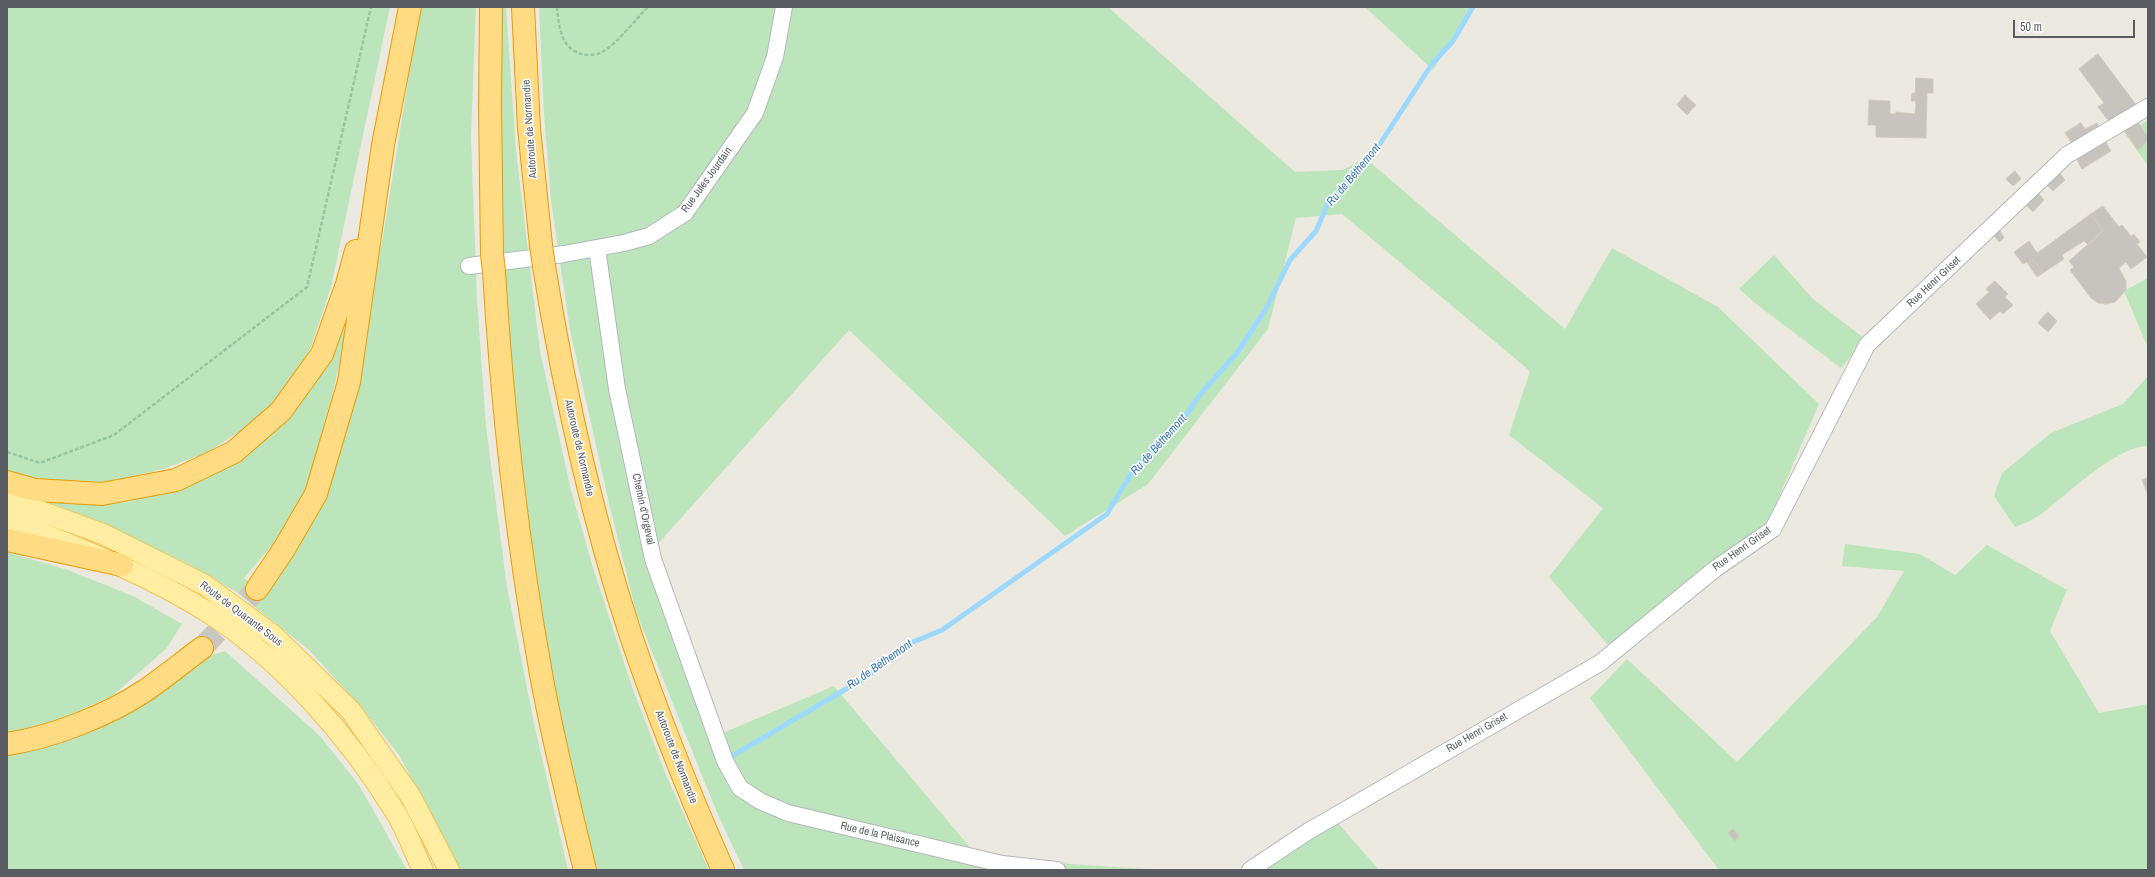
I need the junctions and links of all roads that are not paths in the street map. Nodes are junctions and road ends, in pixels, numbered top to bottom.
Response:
1 (410, 7) edge
2 (491, 7) edge
3 (523, 7) edge
4 (784, 7) edge
5 (2148, 108) edge
6 (383, 145) junction
7 (597, 248) junction
8 (469, 266) dead end
9 (7, 482) edge
10 (7, 499) edge
11 (7, 519) edge
12 (7, 540) edge
13 (122, 565) junction
14 (257, 589) tunnel mouth
15 (202, 648) tunnel mouth
16 (7, 744) edge
17 (724, 761) joint
18 (423, 870) edge
19 (449, 870) edge
20 (585, 870) edge
21 (723, 870) edge
22 (1057, 870) edge
23 (1250, 870) edge

1 - 6 highway
2 - 20 highway
3 - 21 highway, Autoroute de Normandie
4 - 7 street, Rue Jules Jourdain
5 - 23 street, Rue Henri Griset
6 - 9 highway
6 - 14 highway
7 - 8 street, Rue Jules Jourdain
7 - 17 street, Chemin d'Orgeval
10 - 19 main road, Route de Quarante Sous
11 - 13 main road, Route de Quarante Sous
12 - 13 highway
13 - 18 main road, Route de Quarante Sous
15 - 16 highway
17 - 22 street, Rue de la Plaisance

